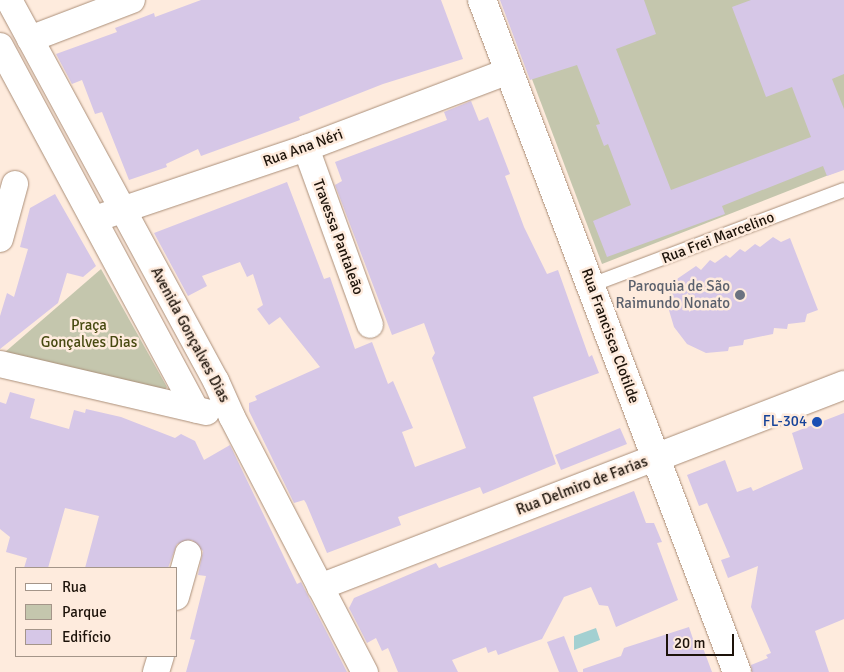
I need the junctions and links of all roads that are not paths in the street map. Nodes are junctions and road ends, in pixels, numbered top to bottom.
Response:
1 (9, 0) edge
2 (132, 0) edge
3 (482, 0) edge
4 (30, 39) junction
5 (0, 46) edge
6 (509, 71) junction
7 (306, 148) junction
8 (15, 184) dead end
9 (844, 190) edge
10 (123, 210) junction
11 (96, 219) junction
12 (0, 239) edge
13 (591, 285) junction
14 (370, 325) dead end
15 (0, 364) edge
16 (844, 385) edge
17 (196, 410) junction
18 (232, 417) junction
19 (655, 458) junction
20 (188, 554) dead end
21 (320, 587) junction
22 (178, 590) edge
23 (160, 657) edge
24 (156, 672) edge
25 (365, 672) edge
26 (737, 672) edge

1 - 4 street, Avenida Gonçalves Dias
2 - 4 street
3 - 6 street, Rua Francisca Clotilde
4 - 10 street, Avenida Gonçalves Dias
5 - 11 street, Avenida Gonçalves Dias
6 - 7 street, Rua Ana Néri
6 - 13 street, Rua Francisca Clotilde
7 - 10 street, Rua Ana Néri
7 - 14 street, Travessa Pantaleão
8 - 12 street
9 - 13 lane, Rua Frei Marcelino
10 - 11 street, Rua Ana Néri
10 - 18 street, Avenida Gonçalves Dias
11 - 17 street, Avenida Gonçalves Dias
13 - 19 street, Rua Francisca Clotilde
15 - 17 street
16 - 19 street, Rua Delmiro de Farias
17 - 18 street
18 - 21 street, Avenida Gonçalves Dias
19 - 21 street, Rua Delmiro de Farias
19 - 26 street, Rua Francisca Clotilde
20 - 22 street
21 - 25 street, Avenida Gonçalves Dias
23 - 24 street

